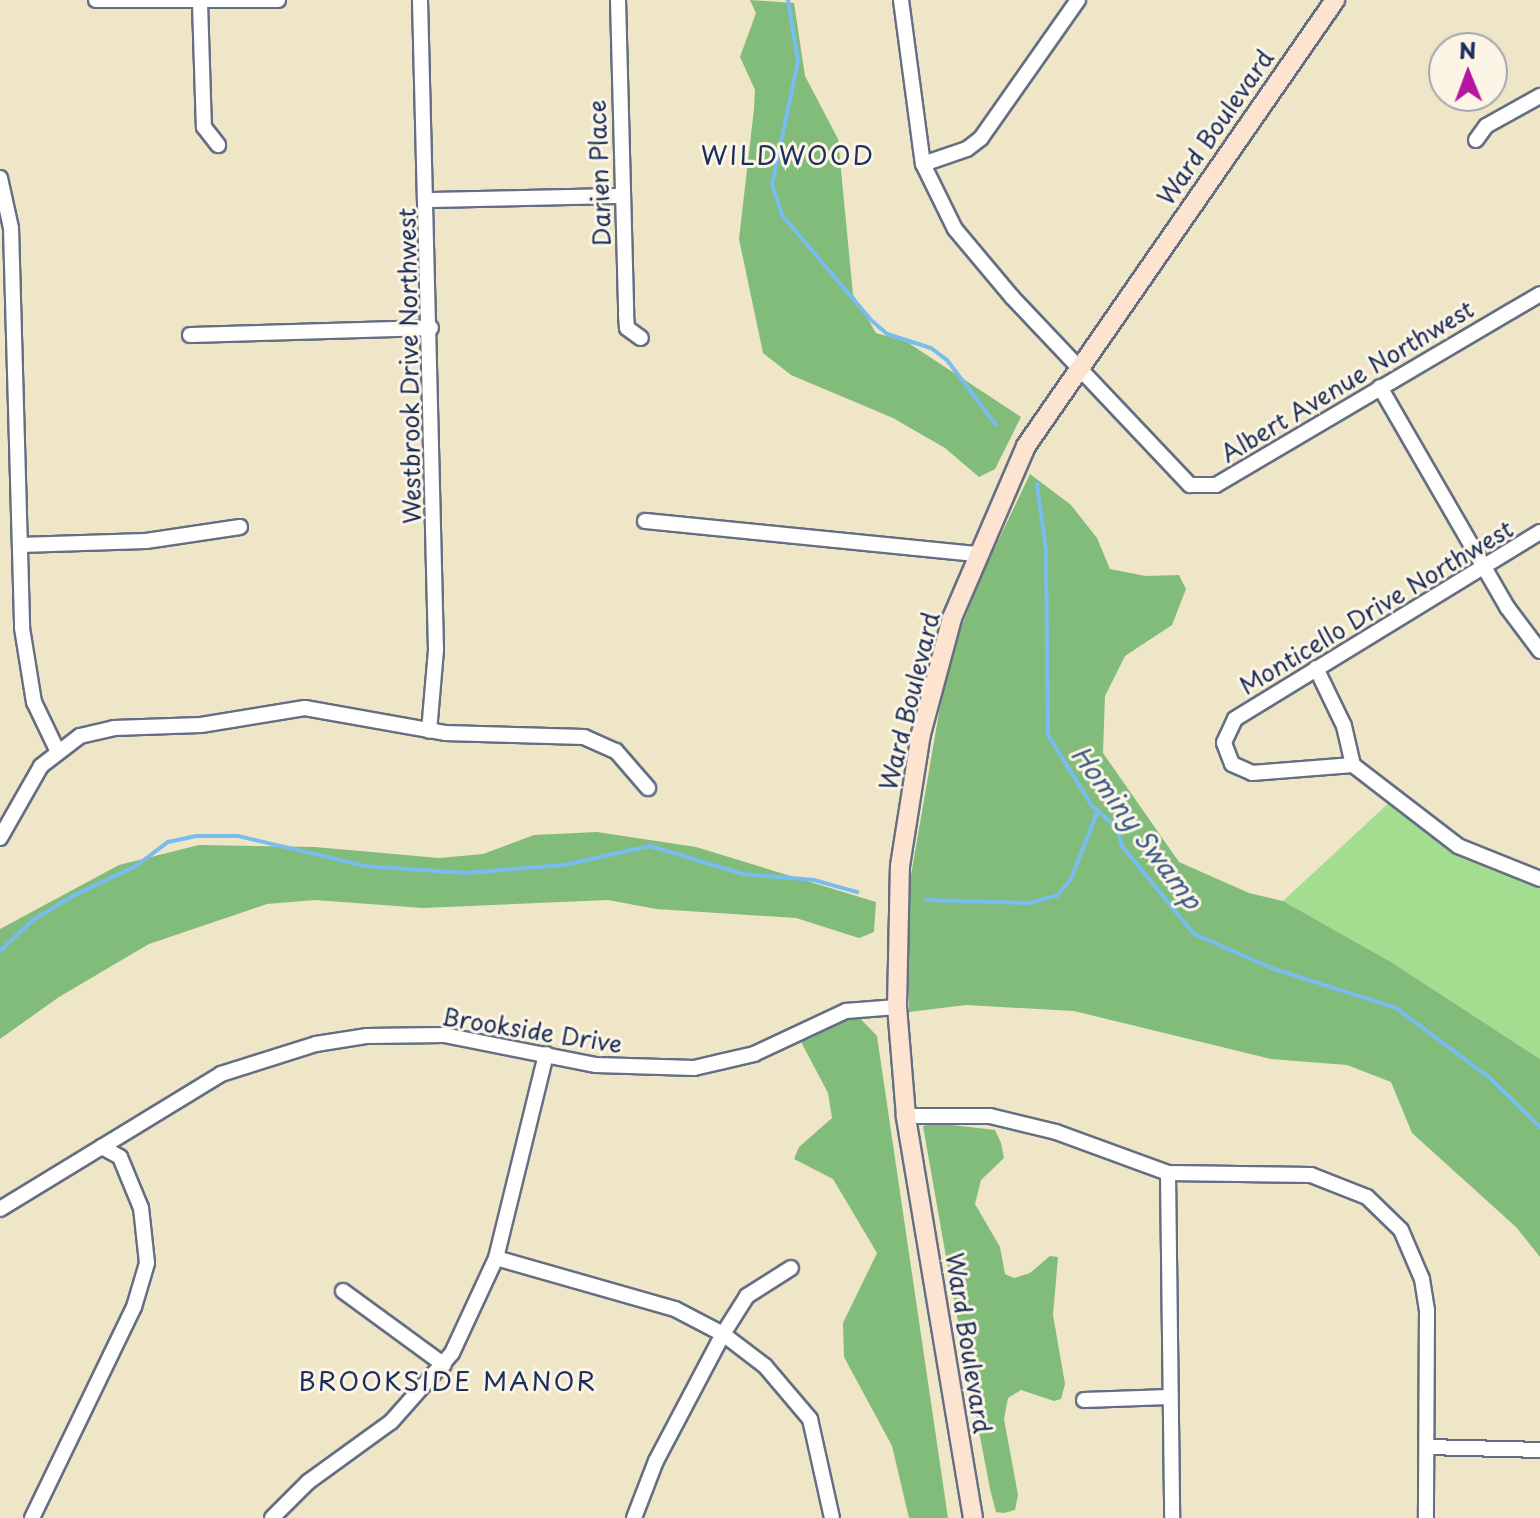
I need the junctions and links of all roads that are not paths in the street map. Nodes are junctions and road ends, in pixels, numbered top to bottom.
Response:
1 (96, 0) edge
2 (278, 0) edge
3 (420, 0) edge
4 (618, 0) edge
5 (901, 0) edge
6 (1078, 0) edge
7 (1335, 0) edge
8 (200, 3) junction
9 (1540, 96) edge
10 (1476, 140) dead end
11 (218, 145) dead end
12 (923, 164) junction
13 (0, 178) edge
14 (621, 196) junction
15 (427, 200) junction
16 (1540, 294) edge
17 (431, 328) junction
18 (190, 335) dead end
19 (641, 338) dead end
20 (1079, 365) junction
21 (1380, 387) junction
22 (645, 521) dead end
23 (240, 527) dead end
24 (1540, 532) edge
25 (20, 545) junction
26 (976, 554) junction
27 (1486, 565) junction
28 (1540, 651) edge
29 (1316, 668) junction
30 (429, 731) junction
31 (57, 750) junction
32 (1353, 765) junction
33 (648, 788) dead end
34 (0, 838) edge
35 (1540, 879) edge
36 (897, 1007) junction
37 (546, 1054) junction
38 (906, 1116) junction
39 (102, 1147) junction
40 (1168, 1173) junction
41 (0, 1209) edge
42 (496, 1258) junction
43 (791, 1268) dead end
44 (343, 1291) dead end
45 (723, 1334) junction
46 (444, 1365) junction
47 (1169, 1397) junction
48 (1084, 1400) dead end
49 (1427, 1447) junction
50 (1540, 1450) edge
51 (32, 1518) edge
52 (272, 1518) edge
53 (634, 1518) edge
54 (832, 1518) edge
55 (973, 1518) edge
56 (1172, 1518) edge
57 (1426, 1518) edge

1 - 8 street
2 - 8 street
3 - 15 street, Westbrook Drive Northwest
4 - 14 street, Darien Place
5 - 12 street
6 - 12 street
7 - 20 main road, Ward Boulevard
8 - 11 street
9 - 10 street
12 - 20 street
13 - 25 street
14 - 15 street
14 - 19 street, Darien Place
15 - 17 street, Westbrook Drive Northwest
16 - 21 street, Albert Avenue Northwest
17 - 18 street
17 - 30 street, Westbrook Drive Northwest
20 - 21 street, Albert Avenue Northwest
20 - 26 main road, Ward Boulevard
21 - 27 street
22 - 26 street
23 - 25 street
24 - 27 street, Monticello Drive Northwest
25 - 31 street
26 - 36 main road, Ward Boulevard
27 - 28 street
27 - 29 street, Monticello Drive Northwest
29 - 32 street
29 - 32 street, Monticello Drive Northwest
30 - 31 street
30 - 33 street
31 - 34 street
32 - 35 street
36 - 37 street, Brookside Drive
36 - 38 main road, Ward Boulevard
37 - 39 street, Brookside Drive
37 - 42 street
38 - 40 street
38 - 55 main road, Ward Boulevard
39 - 41 street, Brookside Drive
39 - 51 street
40 - 47 street
40 - 49 street
42 - 45 street
42 - 46 street
43 - 45 street
44 - 46 street
45 - 53 street
45 - 54 street
46 - 52 street
47 - 48 street
47 - 56 street
49 - 50 street
49 - 57 street

